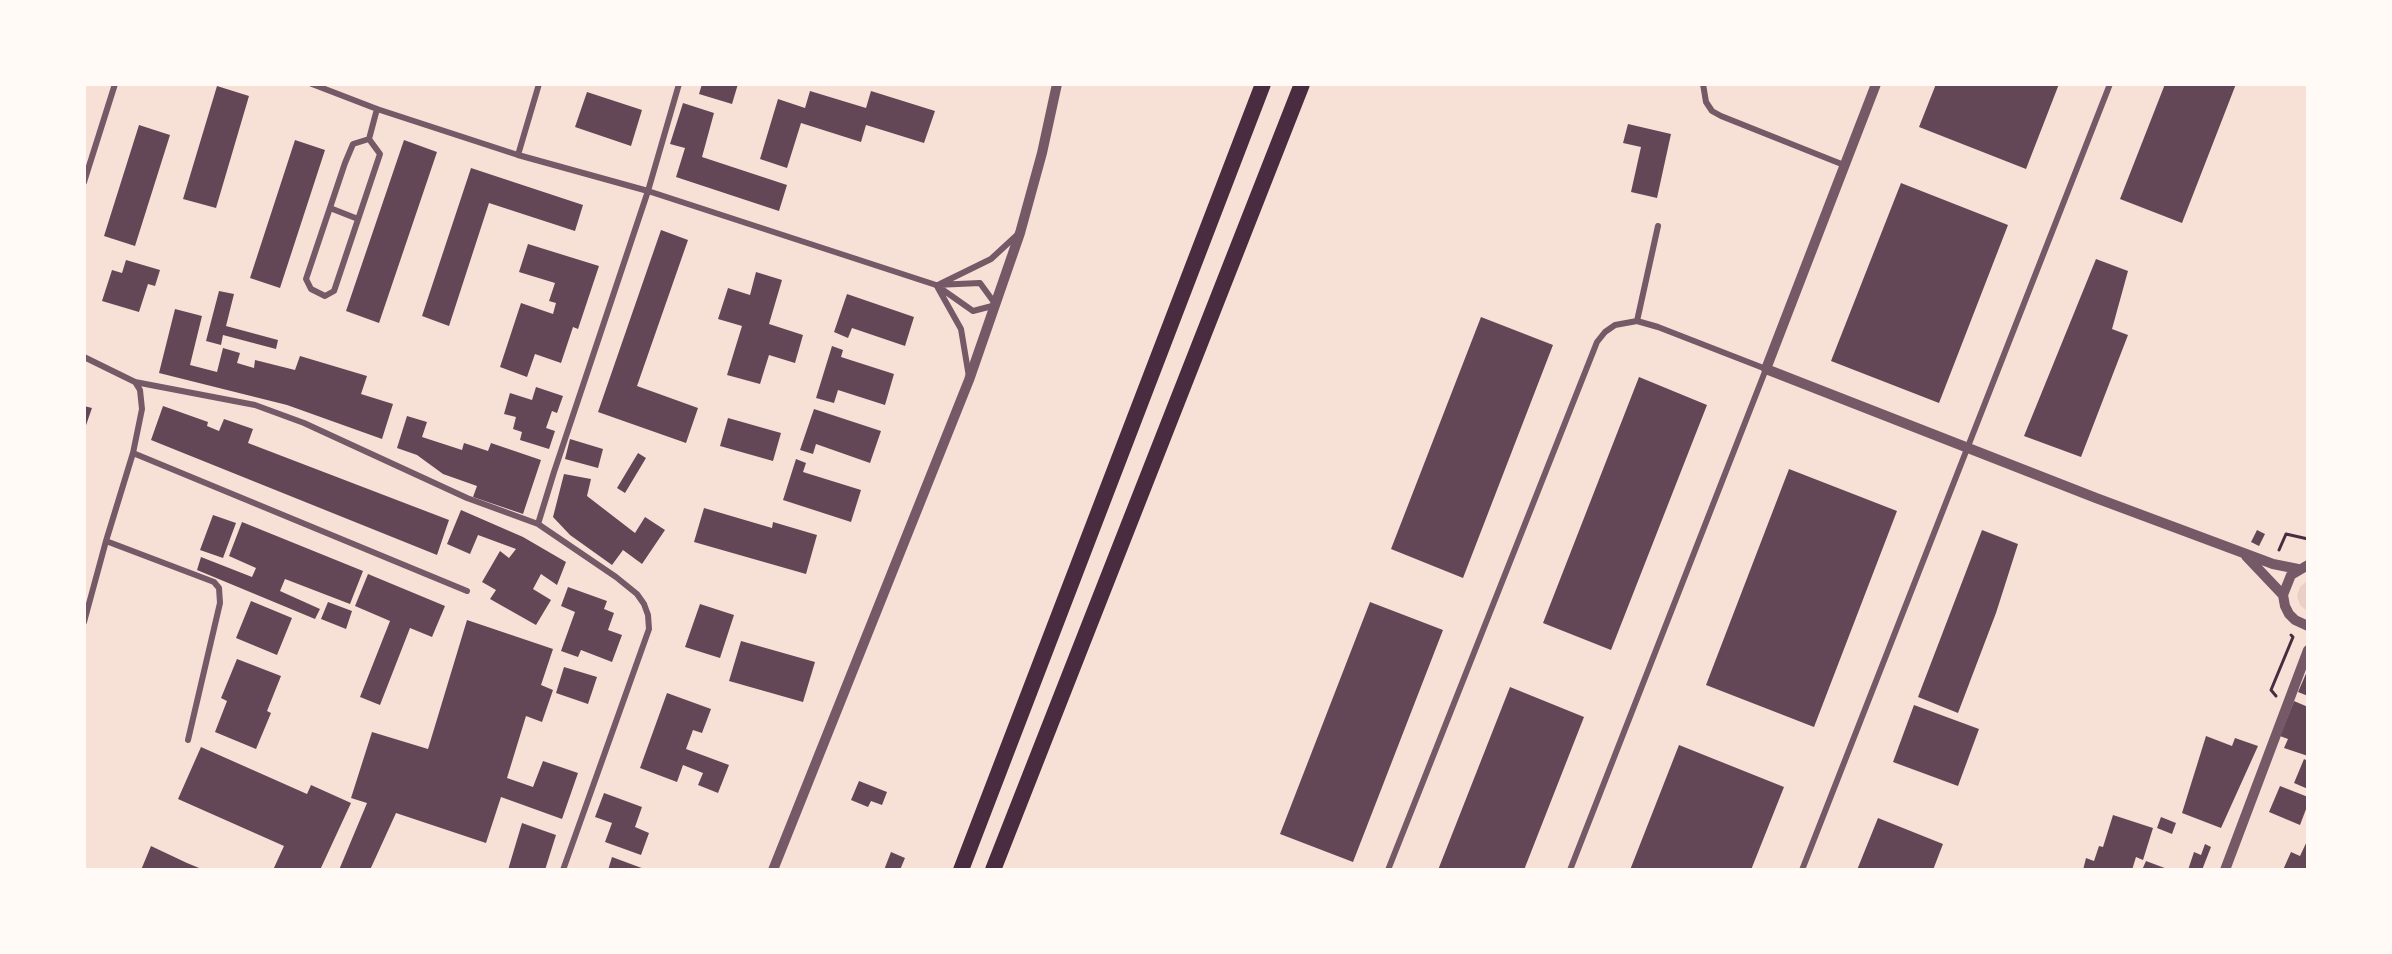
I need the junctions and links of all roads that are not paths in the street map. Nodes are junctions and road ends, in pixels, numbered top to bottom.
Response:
1 (115, 84) edge
2 (312, 84) edge
3 (539, 84) edge
4 (679, 84) edge
5 (1057, 84) edge
6 (1263, 84) edge
7 (1302, 84) edge
8 (1703, 84) edge
9 (1876, 84) edge
10 (2110, 84) edge
11 (377, 109) junction
12 (369, 139) junction
13 (518, 155) junction
14 (1844, 165) junction
15 (84, 182) edge
16 (648, 191) junction
17 (330, 208) junction
18 (358, 219) junction
19 (1658, 226) dead end
20 (1020, 233) junction
21 (936, 285) junction
22 (996, 305) junction
23 (1637, 321) junction
24 (84, 357) edge
25 (1766, 369) junction
26 (969, 380) junction
27 (135, 382) junction
28 (1967, 448) junction
29 (133, 453) junction
30 (538, 524) junction
31 (106, 541) junction
32 (2244, 554) junction
33 (2303, 567) edge
34 (467, 591) dead end
35 (2283, 595) junction
36 (84, 622) edge
37 (2308, 626) edge
38 (2308, 650) edge
39 (188, 740) dead end
40 (563, 870) edge
41 (773, 870) edge
42 (961, 870) edge
43 (993, 870) edge
44 (1388, 870) edge
45 (1570, 870) edge
46 (1802, 870) edge
47 (2225, 870) edge

1 - 15 street
2 - 11 street
3 - 13 street
4 - 16 street
5 - 20 street
6 - 42 highway
7 - 43 highway
8 - 14 street
9 - 14 street
10 - 28 street
11 - 12 street
11 - 13 street
12 - 17 street
12 - 18 street
13 - 16 street
14 - 25 street
16 - 21 street
16 - 30 street
17 - 18 street
17 - 18 street
19 - 23 street
20 - 21 street
20 - 22 street
21 - 22 street
21 - 22 street
21 - 26 street
22 - 26 street
23 - 25 street
23 - 44 street
24 - 27 street
25 - 28 street
25 - 45 street
26 - 41 street
27 - 29 street
27 - 30 street
28 - 32 street
28 - 46 street
29 - 31 street
29 - 34 street
30 - 40 street
31 - 36 street
31 - 39 street
32 - 33 street
32 - 35 street
33 - 35 street
35 - 37 street
38 - 47 street

